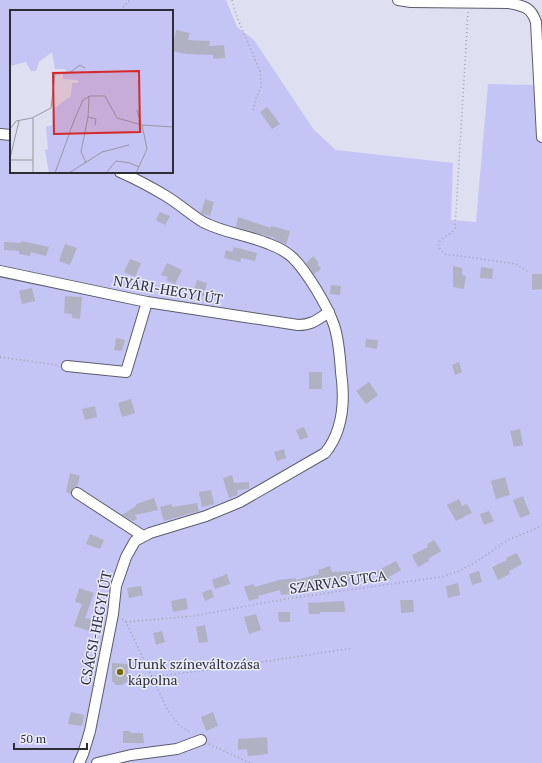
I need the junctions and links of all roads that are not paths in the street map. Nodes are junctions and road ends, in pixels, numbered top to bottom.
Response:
1 (398, 0) edge
2 (0, 134) edge
3 (10, 135) edge
4 (542, 137) edge
5 (122, 173) edge
6 (0, 271) edge
7 (147, 302) junction
8 (329, 312) junction
9 (67, 366) road end
10 (77, 493) dead end
11 (143, 536) junction
12 (201, 740) road end
13 (79, 763) edge
14 (97, 763) edge

1 - 4 street
2 - 3 street
5 - 8 street, CSÁCSI-HEGYI ÚT
6 - 7 street, NYÁRI-HEGYI ÚT
7 - 8 street, NYÁRI-HEGYI ÚT
7 - 9 street
8 - 11 street, CSÁCSI-HEGYI ÚT
10 - 11 street
11 - 13 street, CSÁCSI-HEGYI ÚT
12 - 14 street

